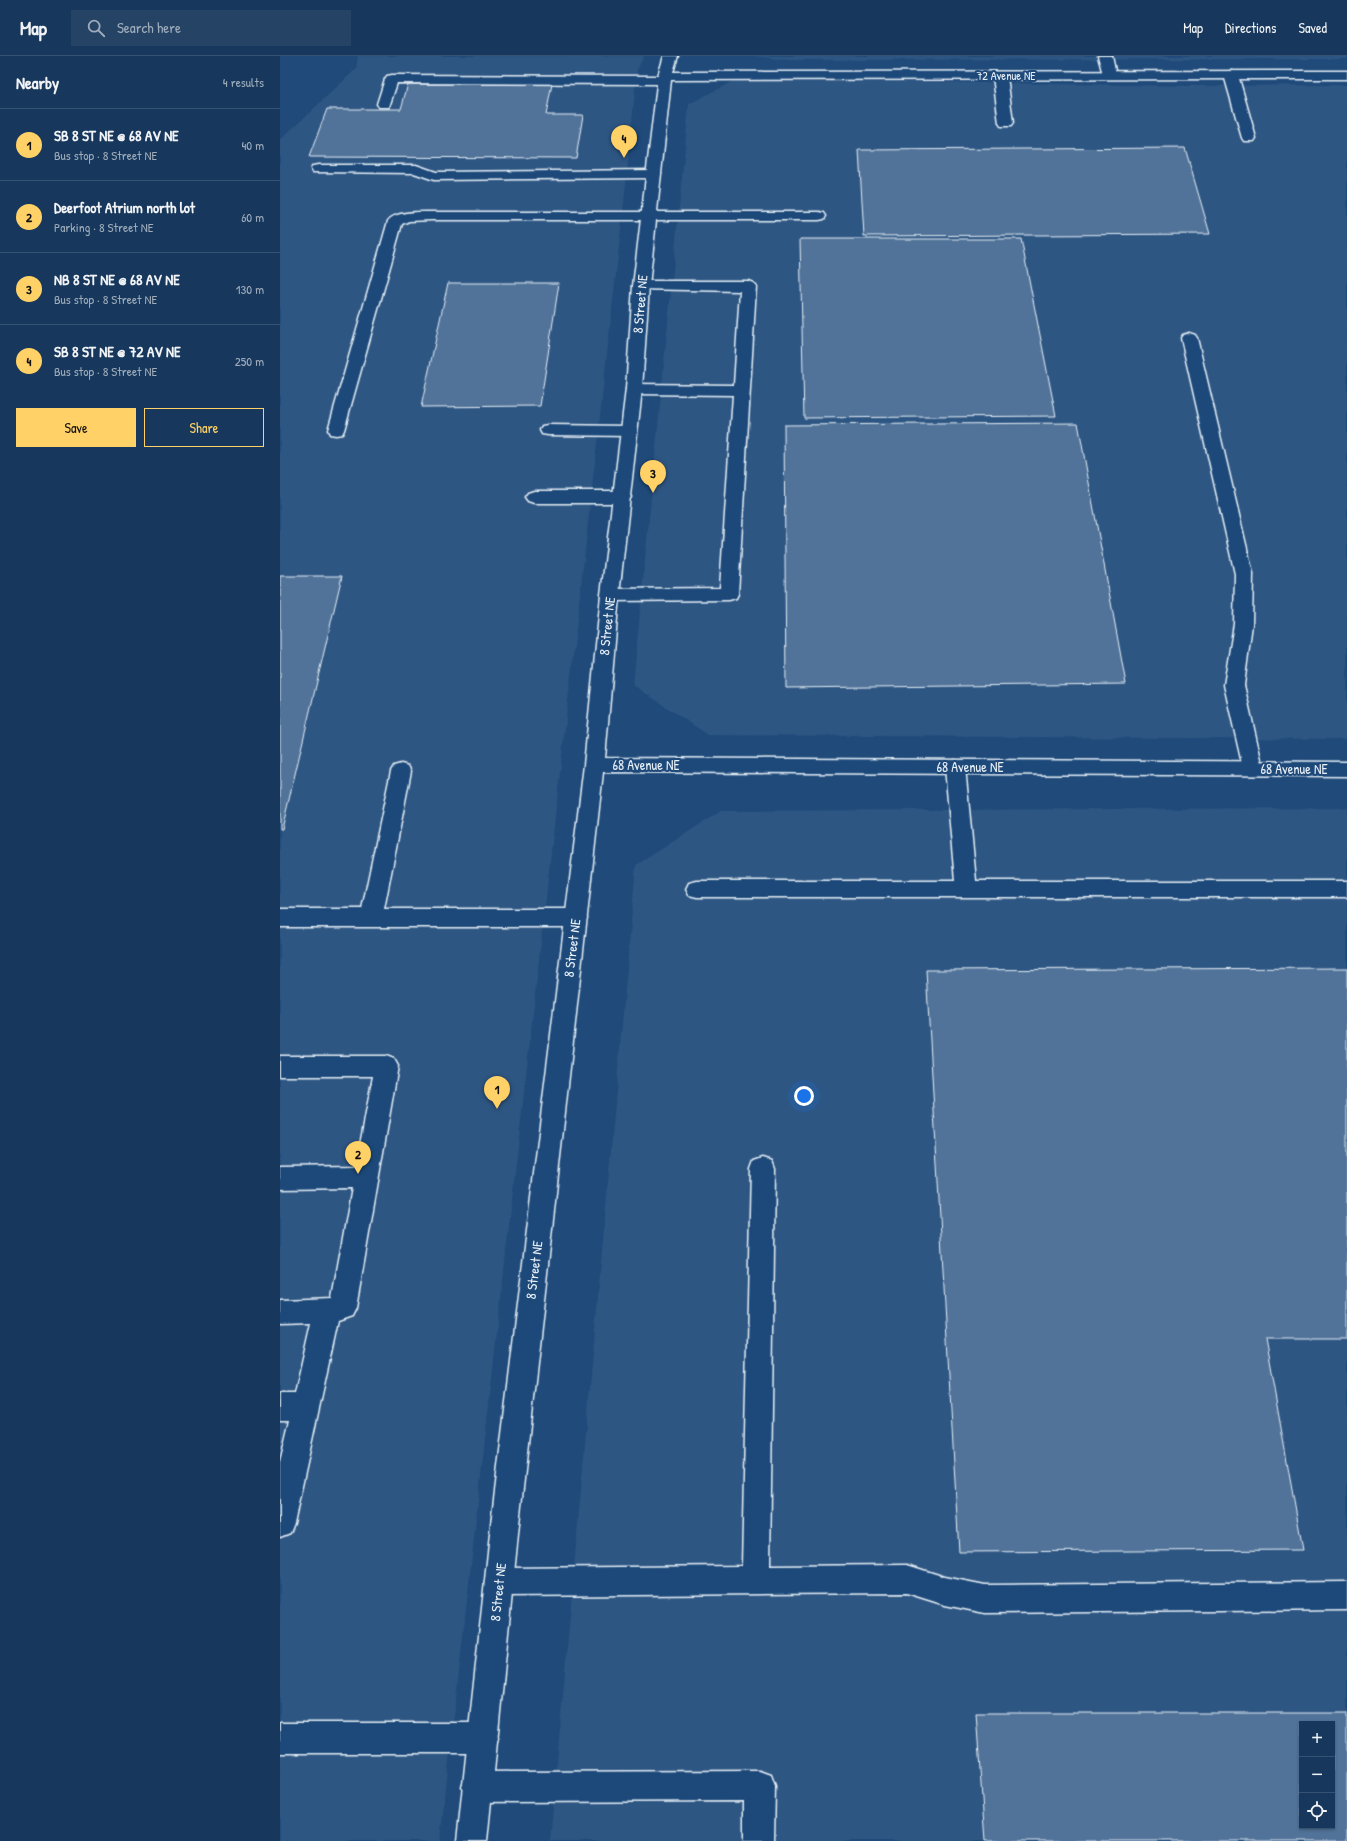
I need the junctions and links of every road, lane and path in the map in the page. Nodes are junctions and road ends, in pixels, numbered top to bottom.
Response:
1 (1105, 56) edge
2 (667, 71) edge
3 (1109, 75) junction
4 (1231, 75) junction
5 (1347, 75) edge
6 (1000, 76) junction
7 (384, 104) dead end
8 (1006, 123) dead end
9 (1249, 138) dead end
10 (318, 169) dead end
11 (654, 174) junction
12 (649, 216) junction
13 (819, 216) dead end
14 (641, 286) junction
15 (1189, 338) dead end
16 (634, 389) junction
17 (742, 390) junction
18 (336, 430) dead end
19 (548, 430) dead end
20 (629, 431) junction
21 (534, 497) dead end
22 (622, 497) junction
23 (610, 595) junction
24 (594, 765) junction
25 (955, 767) junction
26 (1253, 768) junction
27 (1347, 769) edge
28 (401, 771) dead end
29 (697, 888) dead end
30 (966, 888) junction
31 (1347, 888) edge
32 (280, 918) edge
33 (371, 918) junction
34 (576, 918) junction
35 (280, 1066) edge
36 (763, 1169) dead end
37 (366, 1177) junction
38 (280, 1178) edge
39 (327, 1310) junction
40 (280, 1312) edge
41 (280, 1407) edge
42 (306, 1407) junction
43 (280, 1523) edge
44 (756, 1580) junction
45 (499, 1582) junction
46 (1347, 1596) edge
47 (280, 1738) edge
48 (483, 1738) junction
49 (477, 1788) junction
50 (472, 1841) edge
51 (759, 1841) edge

1 - 3 street
2 - 6 street, 72 Avenue NE
2 - 7 street, 72 Avenue NE
2 - 11 street, 8 Street NE
3 - 4 street, 72 Avenue NE
3 - 6 street, 72 Avenue NE
4 - 5 street, 72 Avenue NE
4 - 9 street
6 - 8 street
10 - 11 street
11 - 12 street, 8 Street NE
12 - 13 street
12 - 14 street, 8 Street NE
12 - 18 street
14 - 16 street, 8 Street NE
14 - 17 street
15 - 26 street
16 - 17 street
16 - 20 street, 8 Street NE
17 - 23 street
19 - 20 street
20 - 22 street, 8 Street NE
21 - 22 street
22 - 23 street, 8 Street NE
23 - 24 street, 8 Street NE
24 - 25 street, 68 Avenue NE
24 - 34 street, 8 Street NE
25 - 26 street, 68 Avenue NE
25 - 30 street
26 - 27 street, 68 Avenue NE
28 - 33 street
29 - 30 street
30 - 31 street
32 - 33 street
33 - 34 street
34 - 45 street, 8 Street NE
35 - 37 street
36 - 44 street
37 - 38 street
37 - 39 street
39 - 40 street
39 - 42 street
41 - 42 street
42 - 43 street
44 - 45 street
44 - 46 street
45 - 48 street, 8 Street NE
47 - 48 street
48 - 49 street, 8 Street NE
49 - 50 street, 8 Street NE
49 - 51 street

